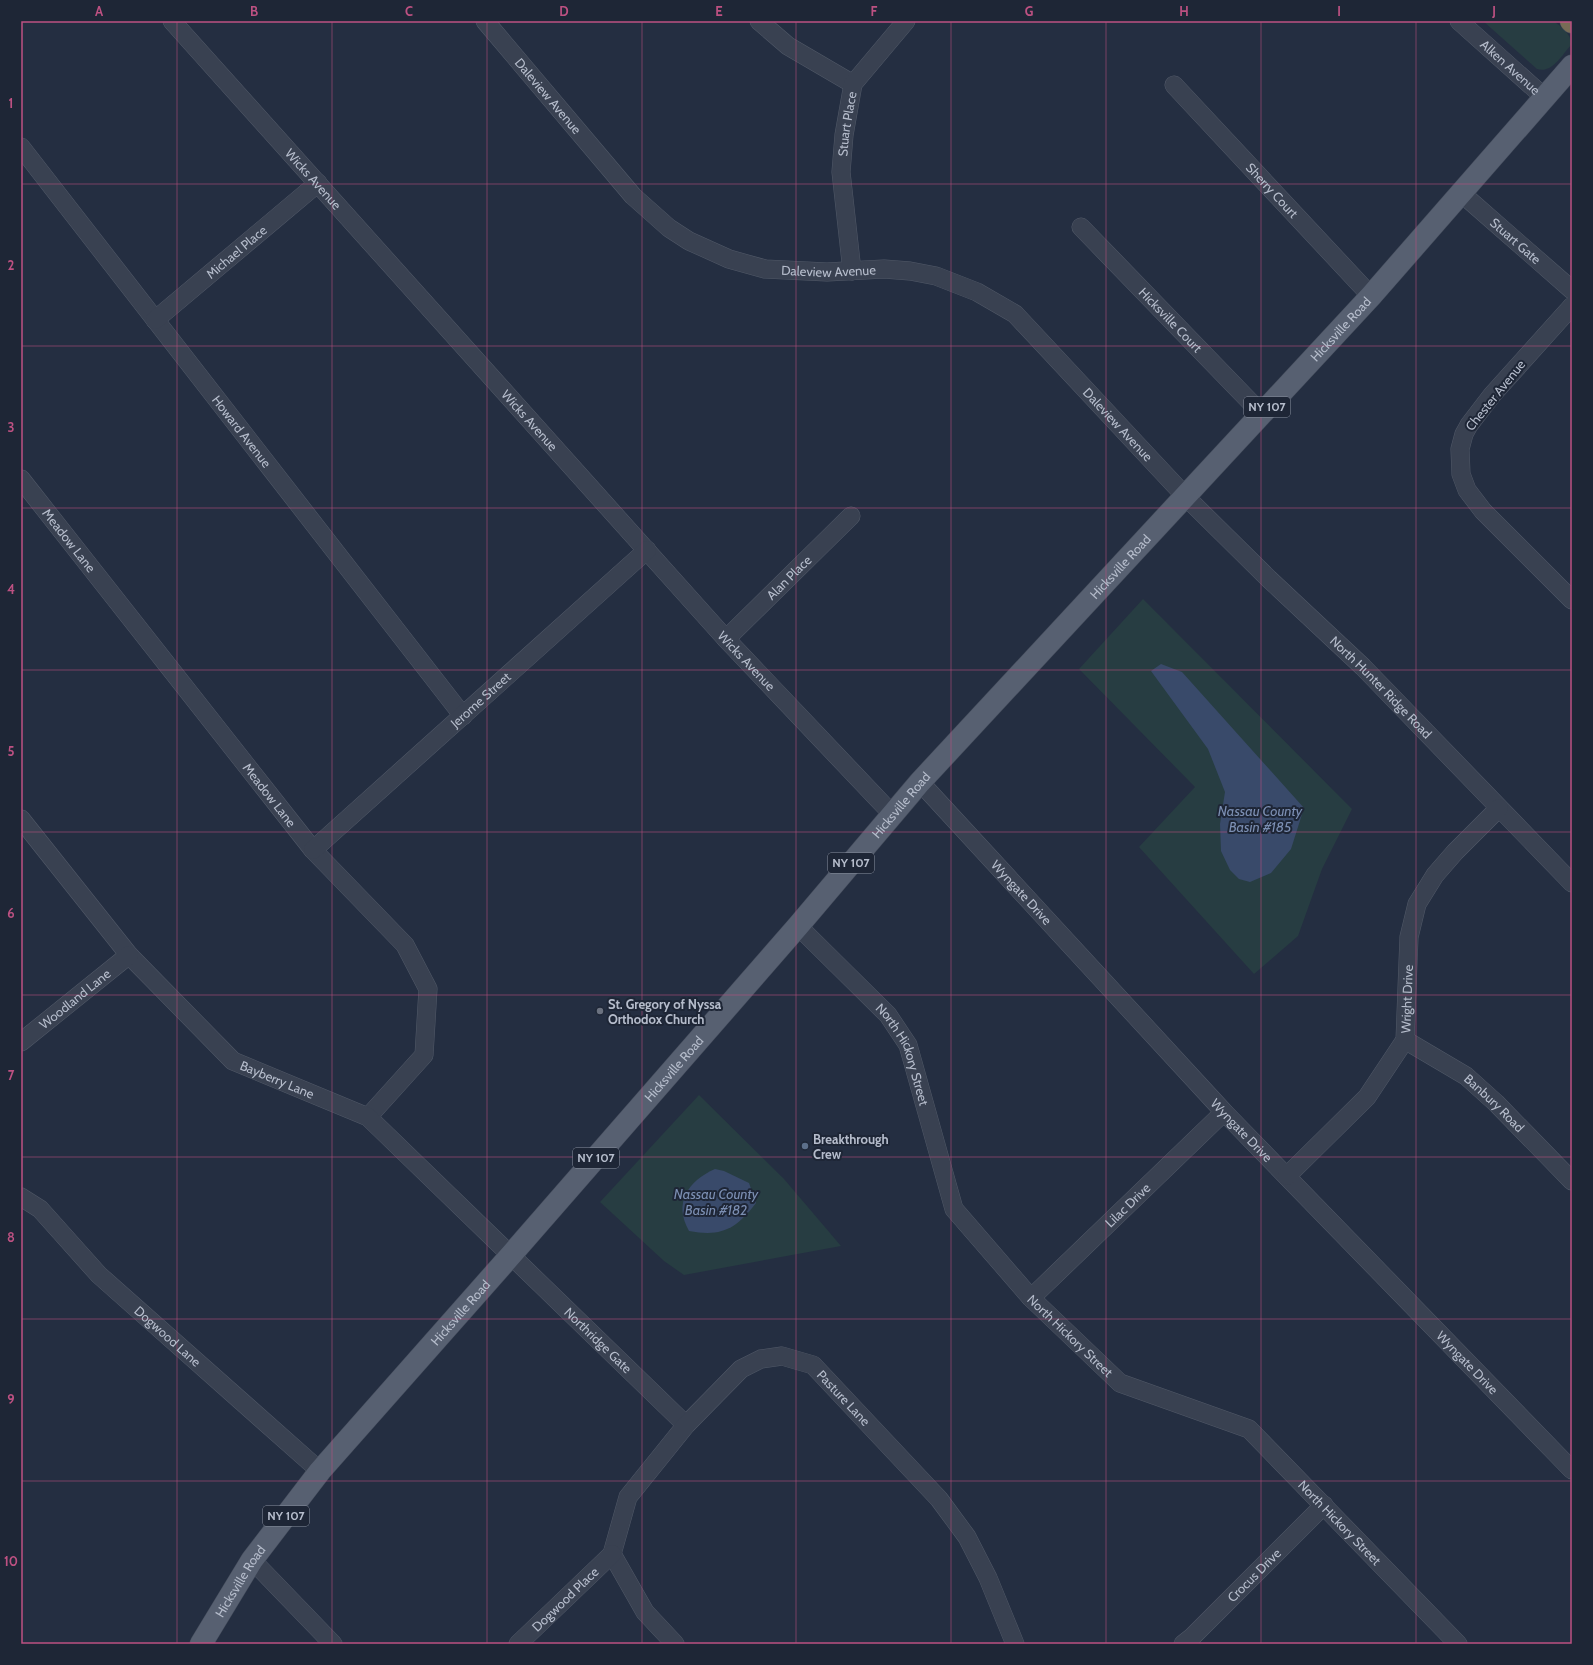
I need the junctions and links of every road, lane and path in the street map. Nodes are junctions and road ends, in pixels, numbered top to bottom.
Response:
1 (172, 21) edge
2 (485, 21) edge
3 (759, 21) edge
4 (906, 21) edge
5 (1459, 21) edge
6 (1572, 66) edge
7 (853, 84) junction
8 (1174, 85) dead end
9 (1544, 98) junction
10 (21, 147) edge
11 (318, 183) junction
12 (1460, 192) junction
13 (1081, 227) dead end
14 (852, 271) junction
15 (1572, 290) edge
16 (1371, 296) junction
17 (1572, 306) edge
18 (155, 320) junction
19 (1261, 413) junction
20 (21, 479) edge
21 (1185, 496) junction
22 (851, 516) dead end
23 (647, 550) junction
24 (1572, 600) edge
25 (726, 639) junction
26 (463, 716) junction
27 (920, 782) junction
28 (1499, 808) junction
29 (893, 815) junction
30 (21, 820) edge
31 (313, 850) junction
32 (1572, 883) edge
33 (798, 926) junction
34 (129, 955) junction
35 (1405, 1040) junction
36 (21, 1042) edge
37 (1224, 1112) junction
38 (368, 1117) junction
39 (1287, 1176) junction
40 (1572, 1180) edge
41 (21, 1197) edge
42 (511, 1255) junction
43 (1031, 1298) junction
44 (686, 1424) junction
45 (1572, 1470) edge
46 (320, 1471) junction
47 (1324, 1505) junction
48 (612, 1554) junction
49 (252, 1560) junction
50 (201, 1644) edge
51 (333, 1644) edge
52 (518, 1644) edge
53 (675, 1644) edge
54 (1015, 1644) edge
55 (1182, 1644) edge
56 (1458, 1644) edge

1 - 11 street, Wicks Avenue
2 - 14 street, Daleview Avenue
3 - 7 street
4 - 7 street, Stuart Place
5 - 9 street, Alken Avenue
6 - 9 main road, Hicksville Road / NY 107
7 - 14 street, Stuart Place
8 - 16 street, Sherry Court
9 - 12 main road, Hicksville Road / NY 107
10 - 18 street, Howard Avenue
11 - 18 street, Michael Place
11 - 23 street, Wicks Avenue
12 - 15 street, Stuart Gate
12 - 16 main road, Hicksville Road / NY 107
13 - 19 street, Hicksville Court
14 - 21 street, Daleview Avenue
16 - 19 main road, Hicksville Road / NY 107
17 - 24 street, Chester Avenue
18 - 26 street, Howard Avenue
19 - 21 main road, Hicksville Road / NY 107
20 - 31 street, Meadow Lane
21 - 27 main road, Hicksville Road / NY 107
21 - 28 street, North Hunter Ridge Road
22 - 25 street, Alan Place
23 - 25 street, Wicks Avenue
23 - 26 street, Jerome Street
25 - 29 street, Wicks Avenue
26 - 31 street, Jerome Street
27 - 29 main road, Hicksville Road / NY 107
27 - 37 street, Wyngate Drive
28 - 32 street, North Hunter Ridge Road
28 - 35 street, Wright Drive
29 - 33 main road, Hicksville Road / NY 107
30 - 34 street, Bayberry Lane
31 - 38 street, Meadow Lane
33 - 42 main road, Hicksville Road / NY 107
33 - 43 street, North Hickory Street
34 - 36 street, Woodland Lane
34 - 38 street, Bayberry Lane
35 - 39 street, Wright Drive
35 - 40 street, Banbury Road
37 - 39 street, Wyngate Drive
37 - 43 street, Lilac Drive
38 - 42 street, Bayberry Lane
39 - 45 street, Wyngate Drive
41 - 46 street, Dogwood Lane
42 - 44 street, Northridge Gate
42 - 46 main road, Hicksville Road / NY 107
43 - 47 street, North Hickory Street
44 - 48 street, Pasture Lane
44 - 54 street, Pasture Lane
46 - 49 main road, Hicksville Road / NY 107
47 - 55 street, Crocus Drive
47 - 56 street, North Hickory Street
48 - 52 street, Dogwood Place
48 - 53 street
49 - 50 main road, Hicksville Road / NY 107
49 - 51 street

